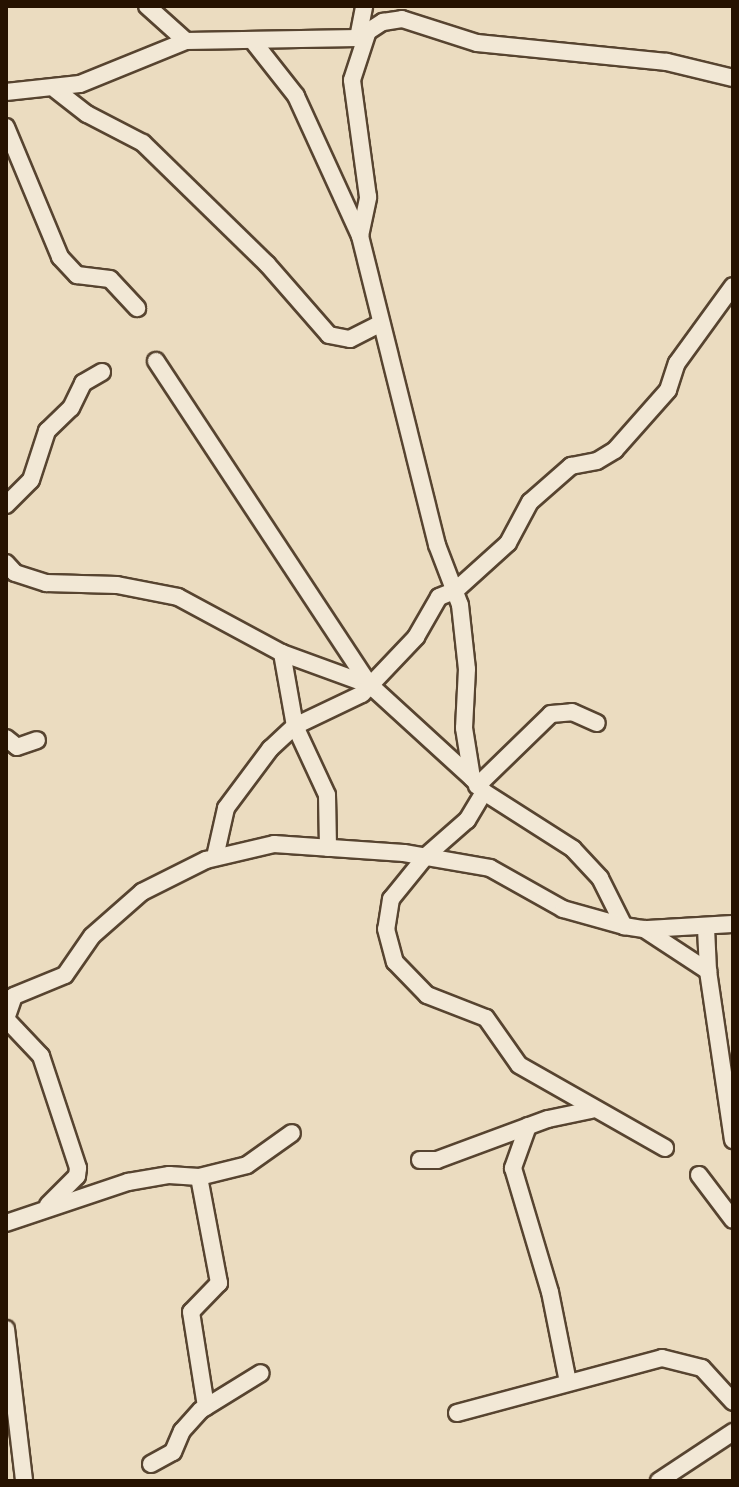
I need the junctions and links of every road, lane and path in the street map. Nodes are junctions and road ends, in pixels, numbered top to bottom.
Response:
1 (147, 6) edge
2 (364, 6) edge
3 (363, 36) junction
4 (252, 40) junction
5 (186, 41) junction
6 (733, 78) edge
7 (56, 90) junction
8 (6, 92) edge
9 (6, 127) edge
10 (360, 236) junction
11 (733, 286) edge
12 (137, 308) dead end
13 (381, 323) junction
14 (156, 361) dead end
15 (102, 372) dead end
16 (6, 505) edge
17 (6, 563) edge
18 (456, 590) junction
19 (282, 653) junction
20 (370, 685) junction
21 (597, 723) dead end
22 (295, 726) junction
23 (6, 738) edge
24 (37, 740) dead end
25 (478, 785) junction
26 (328, 848) junction
27 (426, 856) junction
28 (215, 857) junction
29 (733, 924) edge
30 (624, 926) junction
31 (706, 928) junction
32 (644, 929) junction
33 (708, 971) junction
34 (6, 1019) edge
35 (733, 1044) edge
36 (723, 1070) junction
37 (591, 1110) junction
38 (528, 1126) junction
39 (292, 1133) dead end
40 (733, 1140) edge
41 (665, 1148) dead end
42 (420, 1160) dead end
43 (699, 1175) dead end
44 (199, 1177) junction
45 (45, 1209) junction
46 (733, 1220) edge
47 (6, 1223) edge
48 (6, 1329) edge
49 (261, 1373) dead end
50 (568, 1382) junction
51 (733, 1402) edge
52 (206, 1407) junction
53 (457, 1413) dead end
54 (733, 1432) edge
55 (151, 1464) dead end
56 (24, 1481) edge
57 (659, 1481) edge

1 - 5 street
2 - 3 street
3 - 4 street
3 - 6 street
3 - 10 street
4 - 5 street
4 - 10 street
5 - 7 street
7 - 8 street
7 - 13 street
9 - 12 street
10 - 13 street
11 - 18 street
13 - 18 street
14 - 20 street
15 - 16 street
17 - 19 street
18 - 20 street
18 - 25 street
19 - 20 street
19 - 22 street
20 - 22 street
20 - 25 street
21 - 25 street
22 - 26 street
22 - 28 street
23 - 24 street
25 - 27 street
25 - 30 street
26 - 27 street
26 - 28 street
27 - 30 street
27 - 37 street
28 - 34 street
29 - 31 street
30 - 32 street
31 - 32 street
31 - 33 street
32 - 33 street
33 - 36 street
34 - 45 street
35 - 36 street
36 - 40 street
37 - 38 street
37 - 41 street
38 - 42 street
38 - 50 street
39 - 44 street
43 - 46 street
44 - 45 street
44 - 52 street
45 - 47 street
48 - 56 street
49 - 52 street
50 - 51 street
50 - 53 street
52 - 55 street
54 - 57 street

